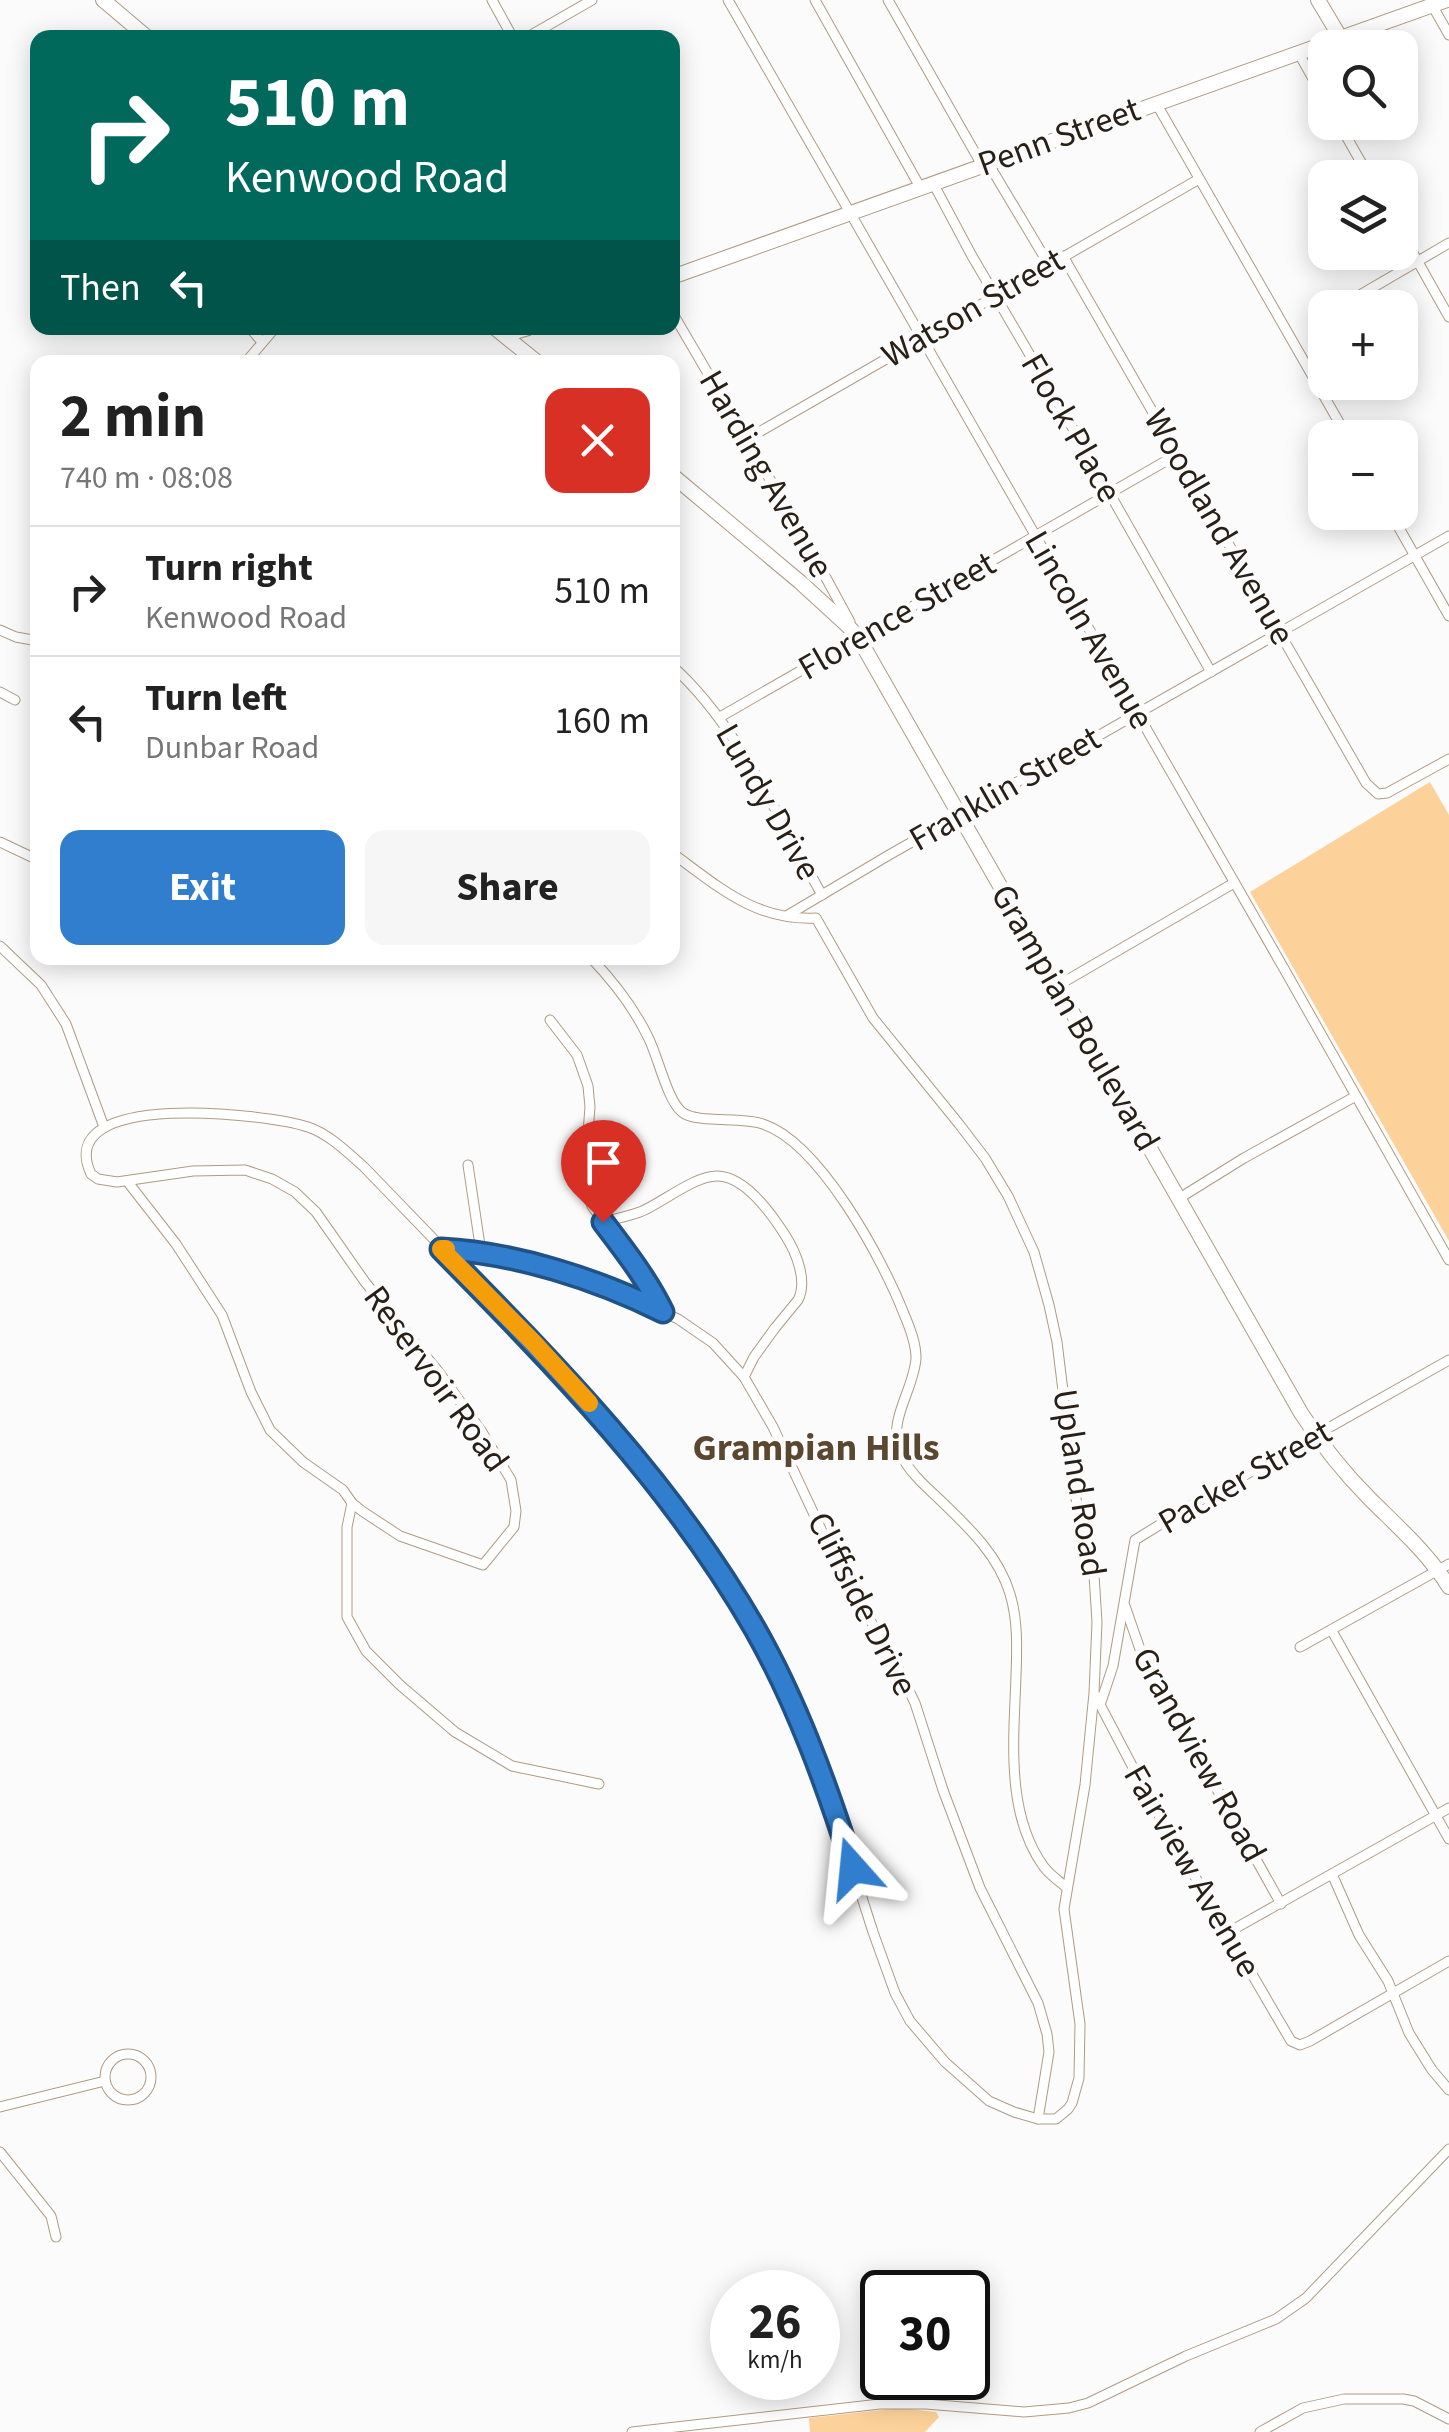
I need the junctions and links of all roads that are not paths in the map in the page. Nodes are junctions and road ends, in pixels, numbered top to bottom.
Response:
1 (103, 0) edge
2 (492, 0) edge
3 (592, 0) edge
4 (728, 0) edge
5 (815, 0) edge
6 (888, 0) edge
7 (1318, 0) edge
8 (1439, 2) edge
9 (139, 30) edge
10 (509, 30) edge
11 (540, 30) edge
12 (1335, 30) edge
13 (1362, 30) edge
14 (1449, 36) edge
15 (1308, 49) edge
16 (1298, 52) junction
17 (1308, 70) edge
18 (1156, 102) junction
19 (985, 164) junction
20 (1199, 179) junction
21 (926, 185) junction
22 (850, 213) junction
23 (1449, 243) edge
24 (1063, 256) junction
25 (1418, 261) joint
26 (1049, 265) junction
27 (1403, 270) edge
28 (680, 274) edge
29 (1369, 290) edge
30 (996, 296) junction
31 (1449, 317) edge
32 (680, 326) edge
33 (256, 335) edge
34 (268, 335) edge
35 (504, 335) edge
36 (922, 338) junction
37 (262, 342) junction
38 (252, 355) edge
39 (528, 355) edge
40 (1338, 420) edge
41 (746, 439) junction
42 (1178, 454) junction
43 (680, 482) edge
44 (1110, 493) junction
45 (1400, 530) edge
46 (1035, 536) junction
47 (1449, 536) edge
48 (1414, 556) junction
49 (1449, 616) edge
50 (0, 630) edge
51 (1280, 633) junction
52 (858, 638) junction
53 (30, 640) edge
54 (1211, 672) junction
55 (680, 674) edge
56 (0, 692) edge
57 (16, 700) dead end
58 (1137, 714) junction
59 (720, 717) junction
60 (1449, 759) edge
61 (960, 815) junction
62 (0, 842) edge
63 (30, 856) edge
64 (680, 859) edge
65 (1234, 884) junction
66 (822, 895) junction
67 (785, 916) junction
68 (0, 946) edge
69 (598, 965) edge
70 (1058, 986) junction
71 (550, 1020) dead end
72 (1356, 1096) junction
73 (104, 1127) junction
74 (468, 1165) dead end
75 (127, 1181) junction
76 (1178, 1199) junction
77 (603, 1222) junction
78 (441, 1249) junction
79 (481, 1252) junction
80 (1449, 1260) edge
81 (663, 1312) junction
82 (1449, 1360) edge
83 (744, 1377) junction
84 (1316, 1436) junction
85 (352, 1503) junction
86 (1444, 1567) edge
87 (1449, 1588) edge
88 (1124, 1604) junction
89 (1332, 1631) junction
90 (1300, 1647) dead end
91 (1094, 1693) junction
92 (1100, 1705) junction
93 (599, 1784) dead end
94 (1449, 1808) edge
95 (1436, 1816) junction
96 (1449, 1839) edge
97 (1332, 1874) junction
98 (1066, 1887) junction
99 (1281, 1904) junction
100 (1227, 1934) junction
101 (1449, 1961) edge
102 (1392, 1993) junction
103 (105, 2082) junction
104 (1449, 2090) edge
105 (0, 2106) edge
106 (1038, 2119) junction
107 (1449, 2148) edge
108 (0, 2152) edge
109 (56, 2236) dead end
110 (1449, 2419) edge
111 (661, 2431) edge
112 (632, 2432) edge
113 (1260, 2432) edge

1 - 9 street
2 - 10 street
3 - 11 street
4 - 22 street, Lincoln Avenue
5 - 21 street, Flock Place
6 - 19 street
7 - 12 street
8 - 13 street, Penn Street
8 - 14 street
15 - 16 street, Penn Street
16 - 17 street
16 - 18 street, Penn Street
18 - 19 street, Penn Street
18 - 20 street
19 - 21 street, Penn Street
19 - 26 street
20 - 24 street, Watson Street
20 - 40 street
21 - 22 street, Penn Street
21 - 30 street, Flock Place
22 - 28 street, Penn Street
22 - 36 street, Lincoln Avenue
23 - 25 street
24 - 26 street, Watson Street
24 - 42 street, Woodland Avenue
25 - 31 street
26 - 30 street, Watson Street
27 - 29 street
30 - 36 street, Watson Street
30 - 44 street, Flock Place
32 - 41 street, Harding Avenue
33 - 37 street
34 - 37 street
35 - 39 street
36 - 41 street, Watson Street
36 - 46 street, Lincoln Avenue
37 - 38 street
41 - 52 street, Harding Avenue
42 - 44 street, Florence Street
42 - 51 street, Woodland Avenue
43 - 52 street, Grampian Boulevard
44 - 46 street, Florence Street
44 - 54 street, Flock Place
45 - 48 street
46 - 52 street, Florence Street
46 - 58 street, Lincoln Avenue
47 - 48 street, Franklin Street
48 - 49 street
48 - 51 street, Franklin Street
50 - 53 street
51 - 54 street, Franklin Street
51 - 60 street, Woodland Avenue
52 - 59 street, Florence Street
52 - 61 street, Grampian Boulevard
54 - 58 street, Franklin Street
55 - 59 street, Lundy Drive
56 - 57 street
58 - 61 street, Franklin Street
58 - 65 street, Lincoln Avenue
59 - 66 street, Lundy Drive
61 - 66 street, Franklin Street
61 - 70 street, Grampian Boulevard
62 - 63 street
64 - 67 street, Upland Road
65 - 70 street
65 - 72 street, Lincoln Avenue
66 - 67 street
67 - 91 street, Upland Road
68 - 73 street
69 - 98 street
70 - 76 street, Grampian Boulevard
71 - 77 street
72 - 76 street
72 - 80 street, Lincoln Avenue
73 - 75 street, Reservoir Road
73 - 78 street
74 - 79 street
75 - 85 street, Reservoir Road
75 - 85 street, Reservoir Road
76 - 84 street, Grampian Boulevard
77 - 81 street
77 - 83 street
78 - 79 street, Cliffside Drive
78 - 106 street
79 - 81 street, Cliffside Drive
81 - 83 street, Cliffside Drive
82 - 84 street, Packer Street
83 - 106 street, Cliffside Drive
84 - 86 street, Grampian Boulevard
84 - 88 street, Packer Street
85 - 93 street
86 - 87 street, Grampian Boulevard
86 - 89 street
88 - 92 street, Packer Street
88 - 99 street, Grandview Road
89 - 90 street
89 - 95 street
91 - 92 street, Fairview Avenue
91 - 98 street, Upland Road
92 - 100 street, Fairview Avenue
94 - 95 street
95 - 96 street
95 - 97 street
97 - 99 street
97 - 102 street
98 - 106 street, Upland Road
99 - 100 street
100 - 102 street, Fairview Avenue
101 - 102 street
102 - 104 street
103 - 103 street
103 - 105 street
107 - 111 street
108 - 109 street
110 - 113 street
111 - 112 street

